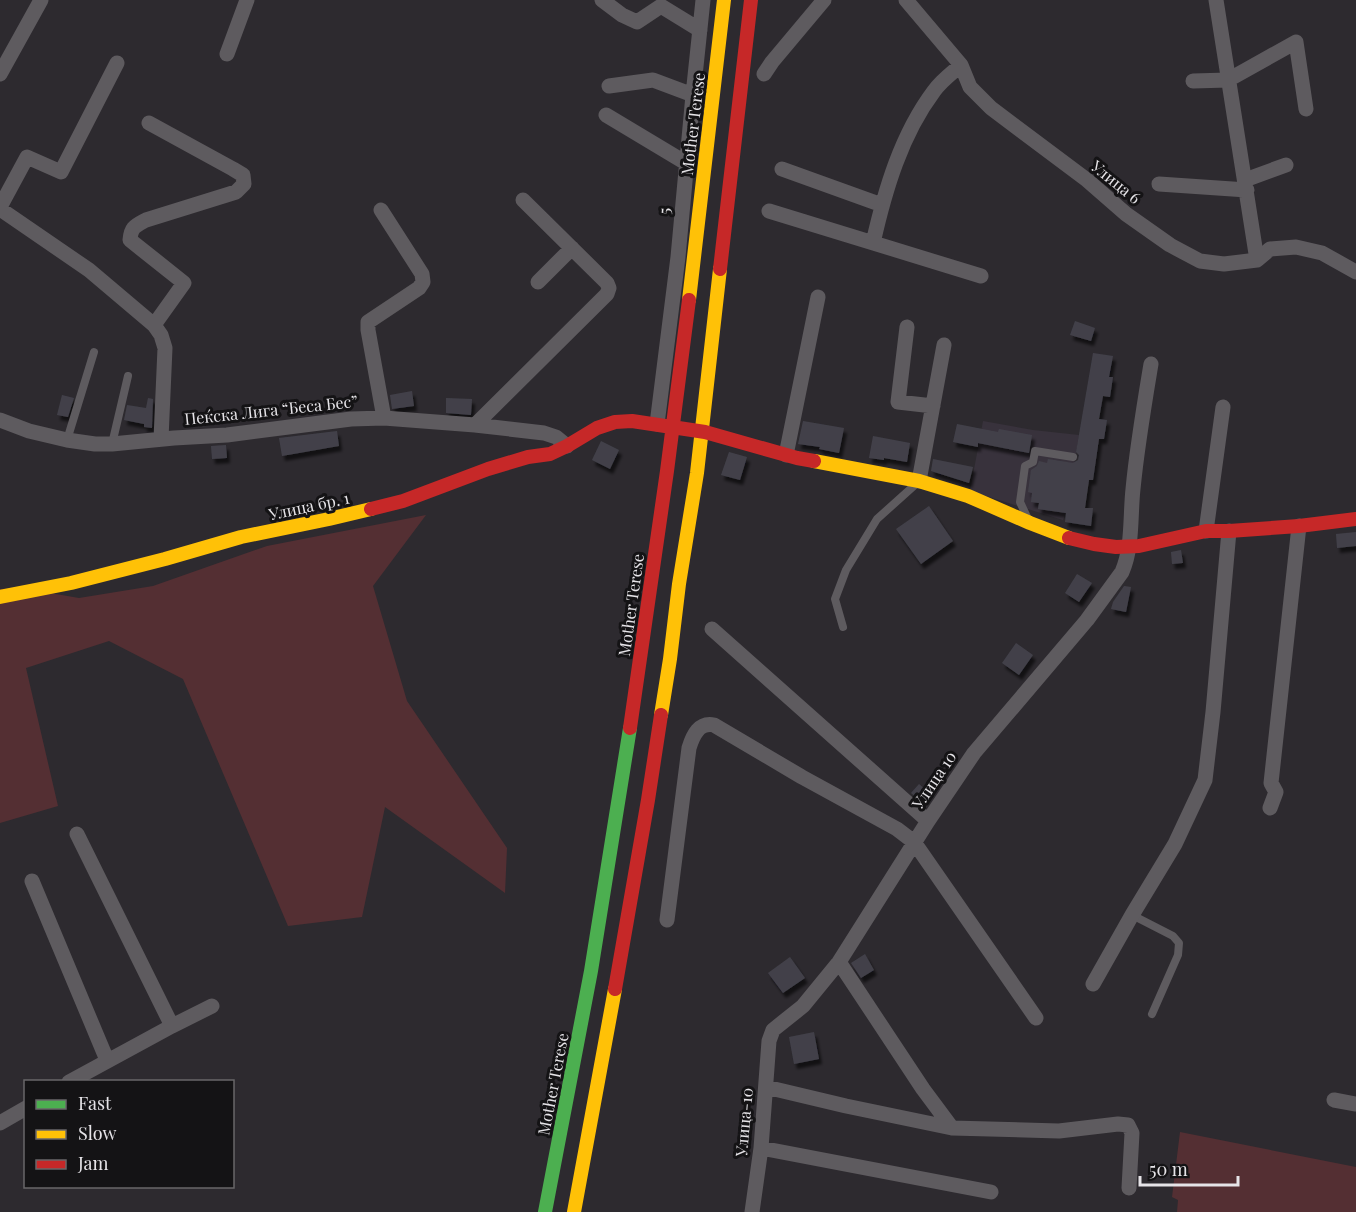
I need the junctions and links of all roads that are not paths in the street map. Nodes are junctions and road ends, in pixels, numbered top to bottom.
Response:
1 (41, 0) edge
2 (247, 0) edge
3 (602, 0) edge
4 (703, 0) edge
5 (724, 0) edge
6 (751, 0) edge
7 (824, 0) edge
8 (906, 0) edge
9 (1216, 0) edge
10 (700, 30) junction
11 (227, 54) dead end
12 (117, 63) dead end
13 (961, 65) junction
14 (0, 74) edge
15 (764, 74) dead end
16 (1228, 80) junction
17 (1193, 81) dead end
18 (609, 86) dead end
19 (693, 95) junction
20 (1306, 109) dead end
21 (606, 115) dead end
22 (149, 123) dead end
23 (686, 164) junction
24 (1286, 165) dead end
25 (782, 169) dead end
26 (1159, 184) dead end
27 (1246, 185) junction
28 (523, 200) dead end
29 (882, 205) junction
30 (0, 208) edge
31 (381, 210) dead end
32 (770, 211) dead end
33 (873, 243) junction
34 (572, 248) junction
35 (1257, 260) junction
36 (1356, 272) edge
37 (981, 276) dead end
38 (538, 282) dead end
39 (818, 297) dead end
40 (154, 325) junction
41 (907, 327) dead end
42 (944, 345) dead end
43 (94, 352) dead end
44 (1151, 364) dead end
45 (128, 376) dead end
46 (933, 406) junction
47 (1223, 407) dead end
48 (384, 418) junction
49 (0, 420) edge
50 (657, 424) junction
51 (475, 425) junction
52 (161, 439) junction
53 (67, 440) junction
54 (112, 444) junction
55 (567, 446) junction
56 (786, 455) junction
57 (1073, 457) dead end
58 (919, 481) junction
59 (1356, 519) edge
60 (1030, 523) junction
61 (1299, 526) junction
62 (1206, 531) junction
63 (1229, 531) junction
64 (1128, 547) junction
65 (0, 597) edge
66 (843, 627) dead end
67 (712, 629) dead end
68 (1270, 808) dead end
69 (928, 821) junction
70 (77, 834) dead end
71 (914, 842) junction
72 (32, 881) dead end
73 (1132, 915) junction
74 (667, 920) dead end
75 (839, 962) junction
76 (1093, 984) dead end
77 (212, 1006) dead end
78 (1152, 1014) dead end
79 (1036, 1018) dead end
80 (172, 1026) junction
81 (770, 1035) joint
82 (106, 1060) junction
83 (72, 1080) edge
84 (766, 1087) junction
85 (1334, 1100) dead end
86 (1356, 1104) edge
87 (24, 1109) edge
88 (0, 1123) edge
89 (952, 1128) junction
90 (761, 1148) junction
91 (1129, 1188) dead end
92 (992, 1192) dead end
93 (545, 1212) edge
94 (574, 1212) edge
95 (752, 1212) edge

1 - 14 street
2 - 11 street
3 - 10 street
4 - 10 street, 5
5 - 93 main road, Mother Terese
6 - 94 main road
7 - 15 street
8 - 13 street, Улица 6
9 - 16 street
10 - 19 street, 5
12 - 30 street, Пеќска Лига “Беса Бес”
13 - 29 street
13 - 35 street, Улица 6
16 - 17 street
16 - 20 street
16 - 27 street
18 - 19 street
19 - 23 street, 5
21 - 23 street
22 - 40 street
23 - 50 street, 5
24 - 27 street
25 - 29 street
26 - 27 street
27 - 35 street
28 - 34 street
29 - 33 street
30 - 40 street, Пеќска Лига “Беса Бес”
31 - 48 street, Пеќска Лига “Беса Бес”
32 - 33 street
33 - 37 street
34 - 38 street
34 - 51 street
35 - 36 street, Улица 6
39 - 56 street
40 - 52 street, Пеќска Лига “Беса Бес”
41 - 46 street
42 - 46 street
43 - 53 lane
44 - 64 street, Улица 10
45 - 54 lane
46 - 58 street
47 - 62 street
48 - 51 street, Пеќска Лига “Беса Бес”
48 - 52 street, Пеќска Лига “Беса Бес”
49 - 53 street, Пеќска Лига “Беса Бес”
50 - 55 main road, Улица бр. 1
50 - 56 main road
51 - 55 street, Пеќска Лига “Беса Бес”
52 - 54 street, Пеќска Лига “Беса Бес”
53 - 54 street, Пеќска Лига “Беса Бес”
55 - 65 main road, Улица бр. 1
56 - 58 main road
57 - 60 lane
58 - 60 main road
58 - 66 lane
59 - 61 main road
60 - 64 main road
61 - 63 main road
61 - 68 street
62 - 63 main road
62 - 64 main road
63 - 73 street
64 - 69 street, Улица 10
67 - 69 street
69 - 71 street, Улица 10
70 - 80 street
71 - 74 street
71 - 75 street, Улица 10
71 - 79 street
72 - 82 street
73 - 76 street
73 - 78 lane
75 - 81 street, Улица 10
75 - 89 street
77 - 80 street
80 - 82 street
81 - 84 street, Улица-10
82 - 83 street
84 - 89 street
84 - 90 street, Улица-10
85 - 86 street
87 - 88 street
89 - 91 street
90 - 92 street
90 - 95 street, Улица-10

